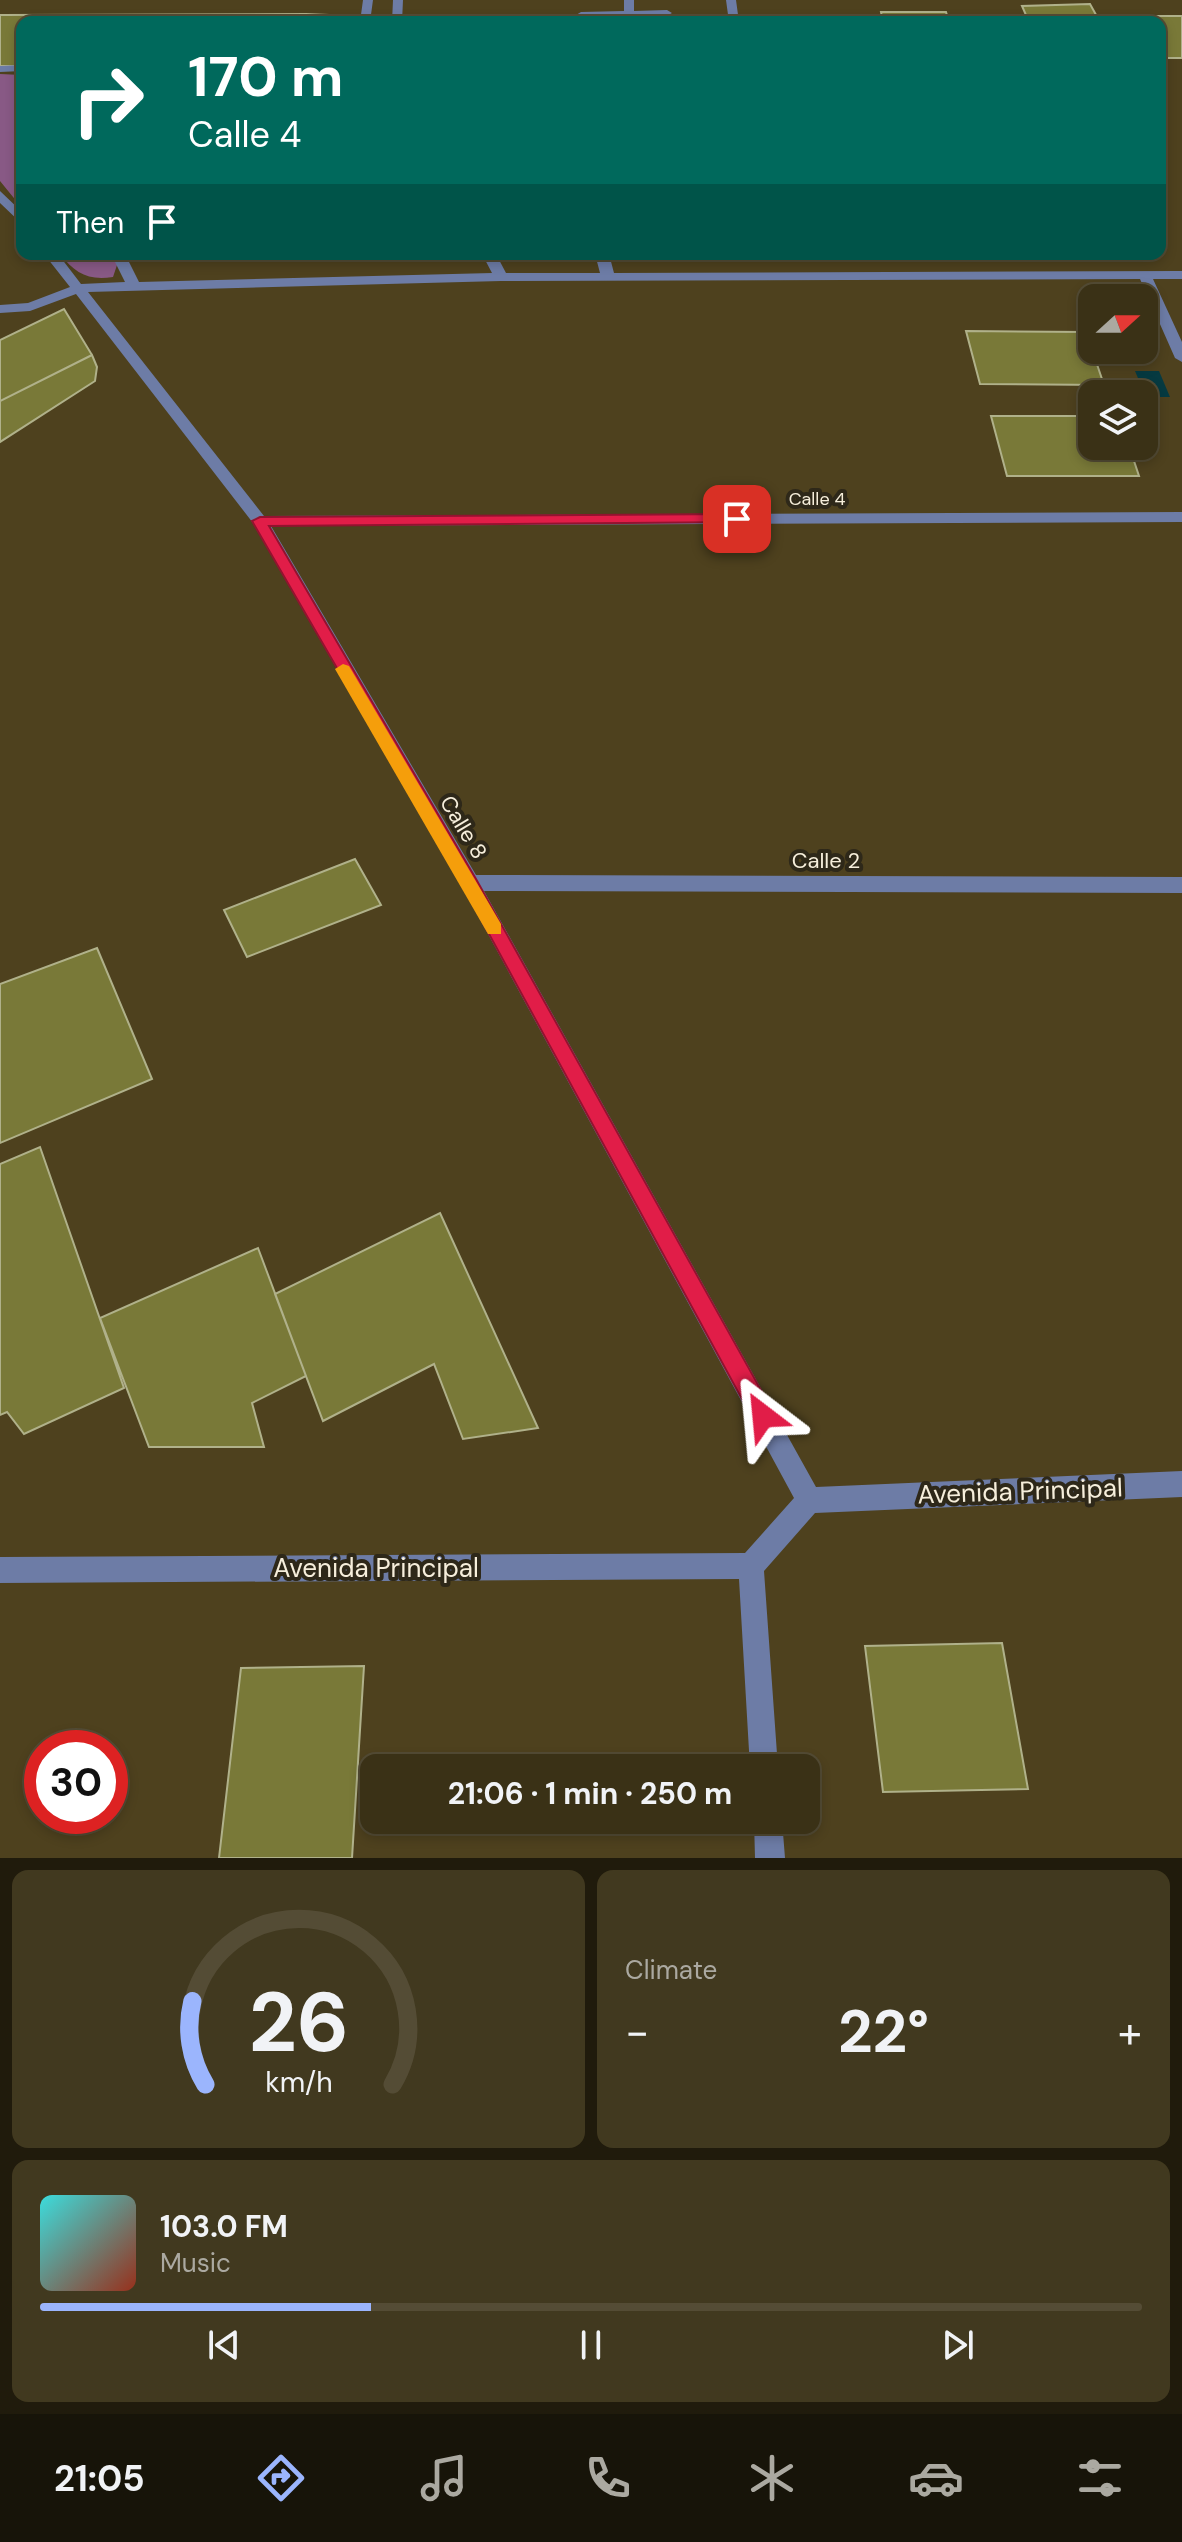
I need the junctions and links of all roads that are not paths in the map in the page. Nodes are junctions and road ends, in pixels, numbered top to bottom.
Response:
1 (629, 0) edge
2 (667, 13) dead end
3 (629, 14) junction
4 (581, 15) dead end
5 (56, 260) edge
6 (121, 260) edge
7 (492, 260) edge
8 (604, 260) edge
9 (1182, 275) edge
10 (608, 276) junction
11 (1145, 276) junction
12 (501, 277) junction
13 (134, 286) junction
14 (80, 288) junction
15 (0, 309) edge
16 (1182, 358) edge
17 (1182, 517) edge
18 (260, 521) junction
19 (470, 883) junction
20 (1182, 885) edge
21 (1182, 1484) edge
22 (809, 1500) junction
23 (751, 1566) junction
24 (0, 1570) edge
25 (763, 1754) edge
26 (769, 1834) edge
27 (770, 1858) edge

1 - 3 street
2 - 3 street
3 - 4 street
5 - 14 street, Calle 8
6 - 13 street
7 - 12 street
8 - 10 street
9 - 11 street
10 - 11 street
10 - 12 street
11 - 16 street
12 - 13 street
13 - 14 street
14 - 15 street
14 - 18 street, Calle 8
17 - 18 street, Calle 4
18 - 19 street, Calle 8
19 - 20 street, Calle 2
19 - 22 street, Calle 8
21 - 22 street, Avenida Principal
22 - 23 street
23 - 24 street, Avenida Principal
23 - 25 street
26 - 27 street

